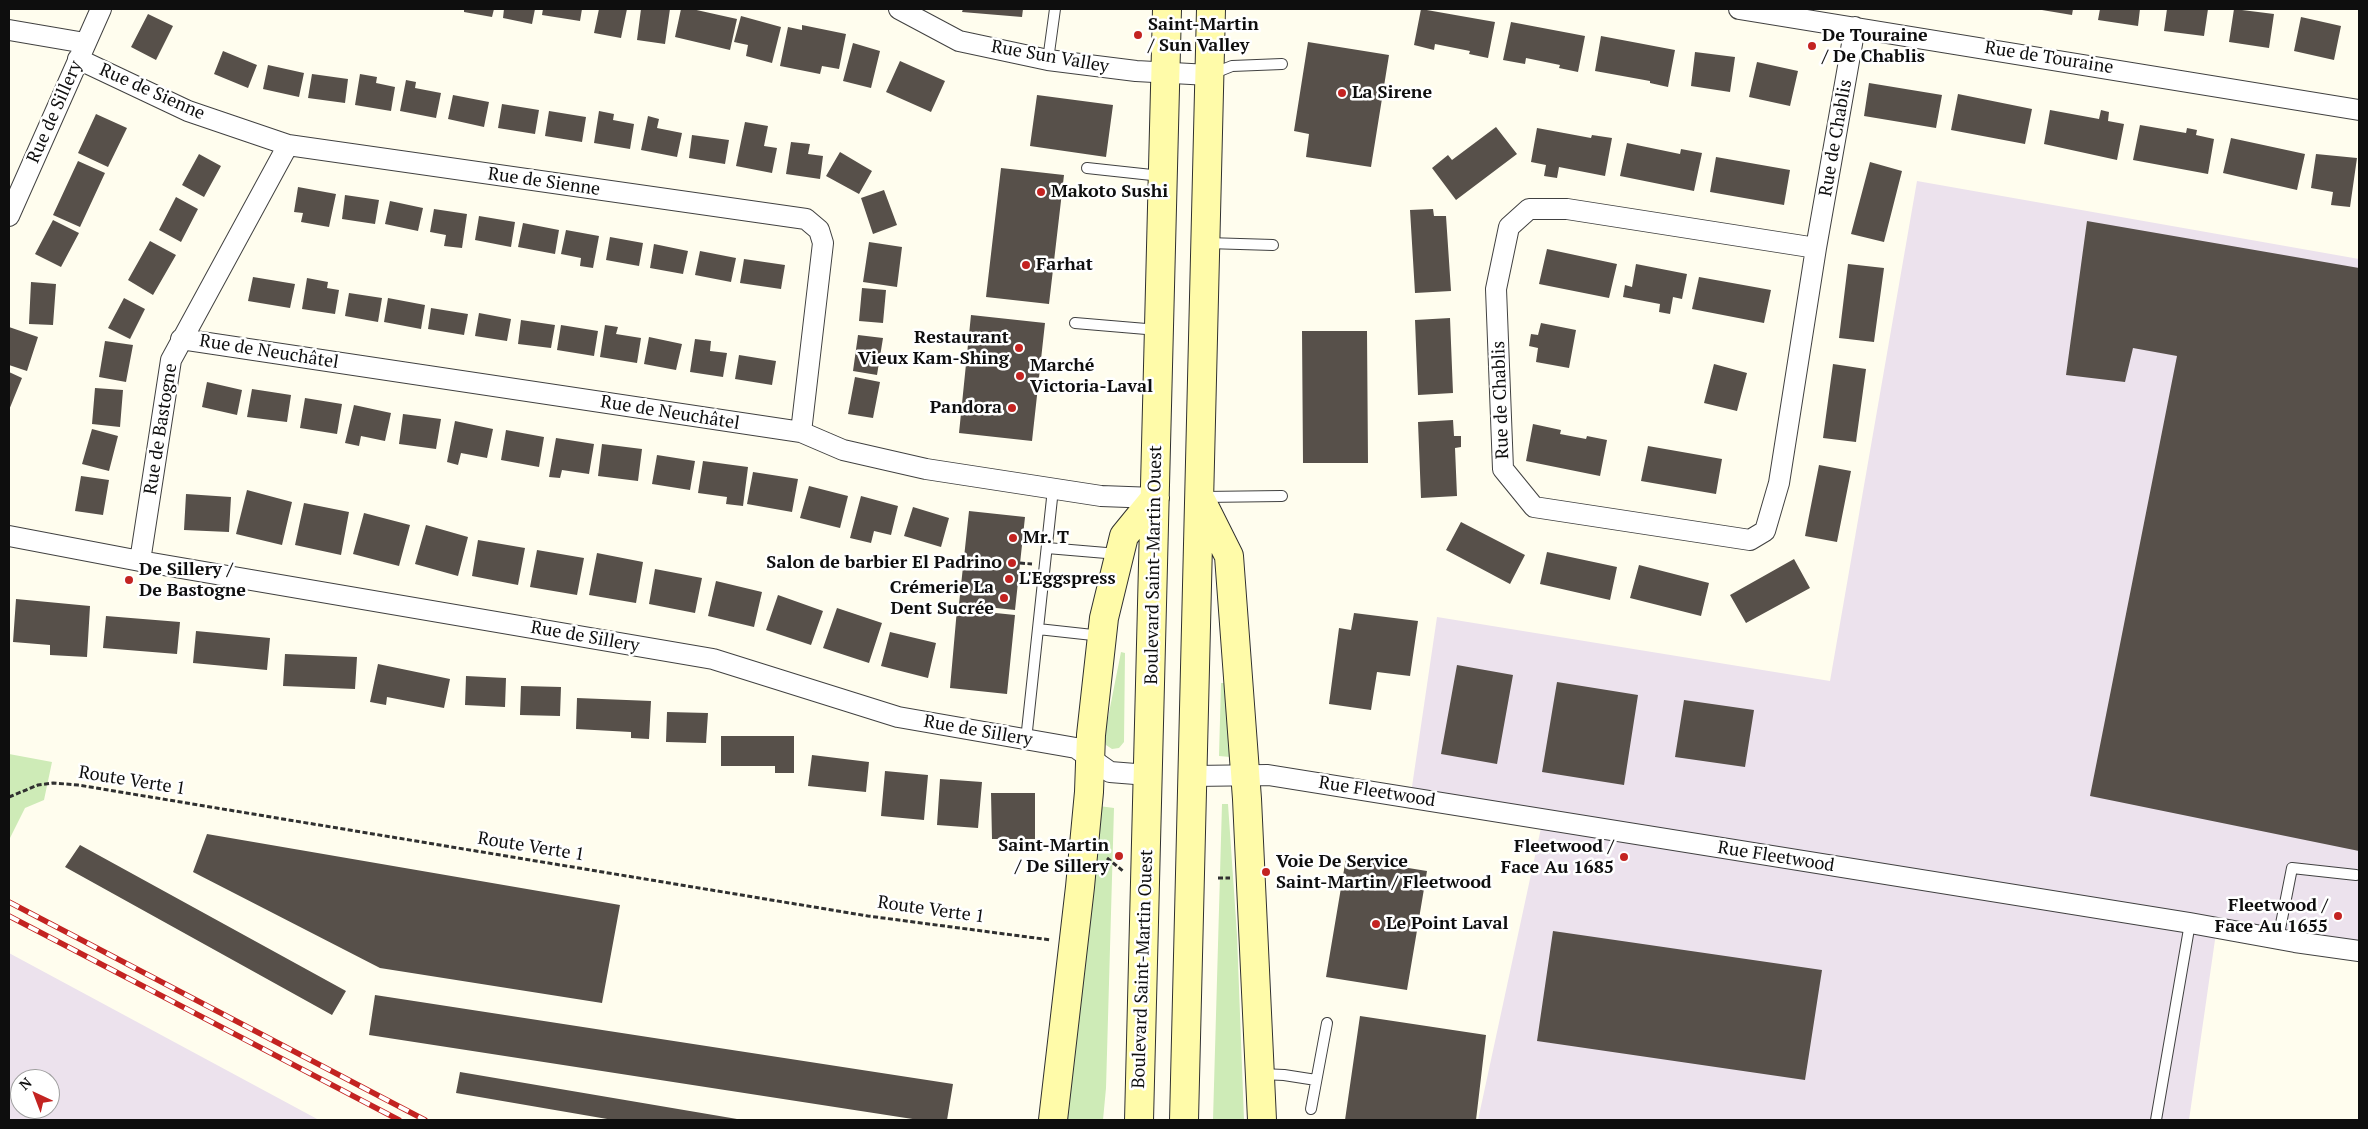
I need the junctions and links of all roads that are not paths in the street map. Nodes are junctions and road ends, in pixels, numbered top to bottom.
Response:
1 (101, 9) edge
2 (899, 9) edge
3 (1055, 9) edge
4 (1167, 9) edge
5 (1211, 9) edge
6 (1738, 9) edge
7 (1855, 27) junction
8 (9, 30) edge
9 (82, 51) junction
10 (1048, 60) junction
11 (1282, 64) dead end
12 (1165, 73) junction
13 (1209, 75) junction
14 (2359, 110) edge
15 (288, 145) junction
16 (1087, 168) dead end
17 (1164, 176) junction
18 (9, 216) edge
19 (1206, 243) junction
20 (1273, 245) dead end
21 (1816, 248) junction
22 (1075, 323) dead end
23 (1159, 330) junction
24 (181, 339) junction
25 (801, 432) junction
26 (1053, 489) junction
27 (1282, 496) dead end
28 (1200, 497) junction
29 (1156, 498) junction
30 (9, 536) edge
31 (1046, 548) junction
32 (1119, 554) junction
33 (140, 561) junction
34 (1038, 629) junction
35 (1102, 636) junction
36 (1026, 740) junction
37 (1090, 758) junction
38 (1148, 775) junction
39 (1246, 775) junction
40 (1193, 776) junction
41 (2356, 875) dead end
42 (2190, 923) junction
43 (2278, 939) junction
44 (2359, 951) edge
45 (1328, 1023) dead end
46 (1261, 1074) junction
47 (1316, 1080) junction
48 (1311, 1109) dead end
49 (1052, 1120) edge
50 (1139, 1120) edge
51 (1184, 1120) edge
52 (1262, 1120) edge
53 (2156, 1120) edge

1 - 9 street, Rue de Sillery
2 - 10 street, Rue Sun Valley
3 - 10 lane
4 - 12 main road, Boulevard Saint-Martin Ouest
5 - 13 main road
6 - 7 street, Rue de Touraine
7 - 14 street, Rue de Touraine
7 - 21 street, Rue de Chablis
8 - 9 street, Rue de Sienne
9 - 15 street, Rue de Sienne
9 - 18 street, Rue de Sillery
10 - 12 street, Rue Sun Valley
11 - 13 lane
12 - 13 street, Rue Sun Valley
12 - 17 main road, Boulevard Saint-Martin Ouest
13 - 19 main road
15 - 24 street, Rue de Bastogne
15 - 25 street, Rue de Sienne
16 - 17 lane
17 - 23 main road, Boulevard Saint-Martin Ouest
19 - 20 lane
19 - 28 main road
21 - 21 street, Rue de Chablis
22 - 23 lane
23 - 29 main road, Boulevard Saint-Martin Ouest
24 - 25 street, Rue de Neuchâtel
24 - 33 street, Rue de Bastogne
25 - 26 street, Rue de Neuchâtel
26 - 29 street, Rue de Neuchâtel
26 - 31 lane
27 - 28 lane
28 - 39 main road
28 - 40 main road
29 - 32 main road
29 - 38 main road, Boulevard Saint-Martin Ouest
30 - 33 street, Rue de Sillery
31 - 32 lane
31 - 34 lane
32 - 35 main road
33 - 36 street, Rue de Sillery
34 - 35 lane
34 - 36 lane
35 - 37 main road
36 - 37 street, Rue de Sillery
37 - 38 street, Rue de Sillery
37 - 49 main road
38 - 50 main road, Boulevard Saint-Martin Ouest
39 - 40 street, Rue Fleetwood
39 - 42 street, Rue Fleetwood
39 - 46 main road
40 - 51 main road
41 - 43 lane
42 - 43 street, Rue Fleetwood
42 - 53 lane
43 - 44 street, Rue Fleetwood
45 - 47 lane
46 - 47 lane
46 - 52 main road
47 - 48 lane

